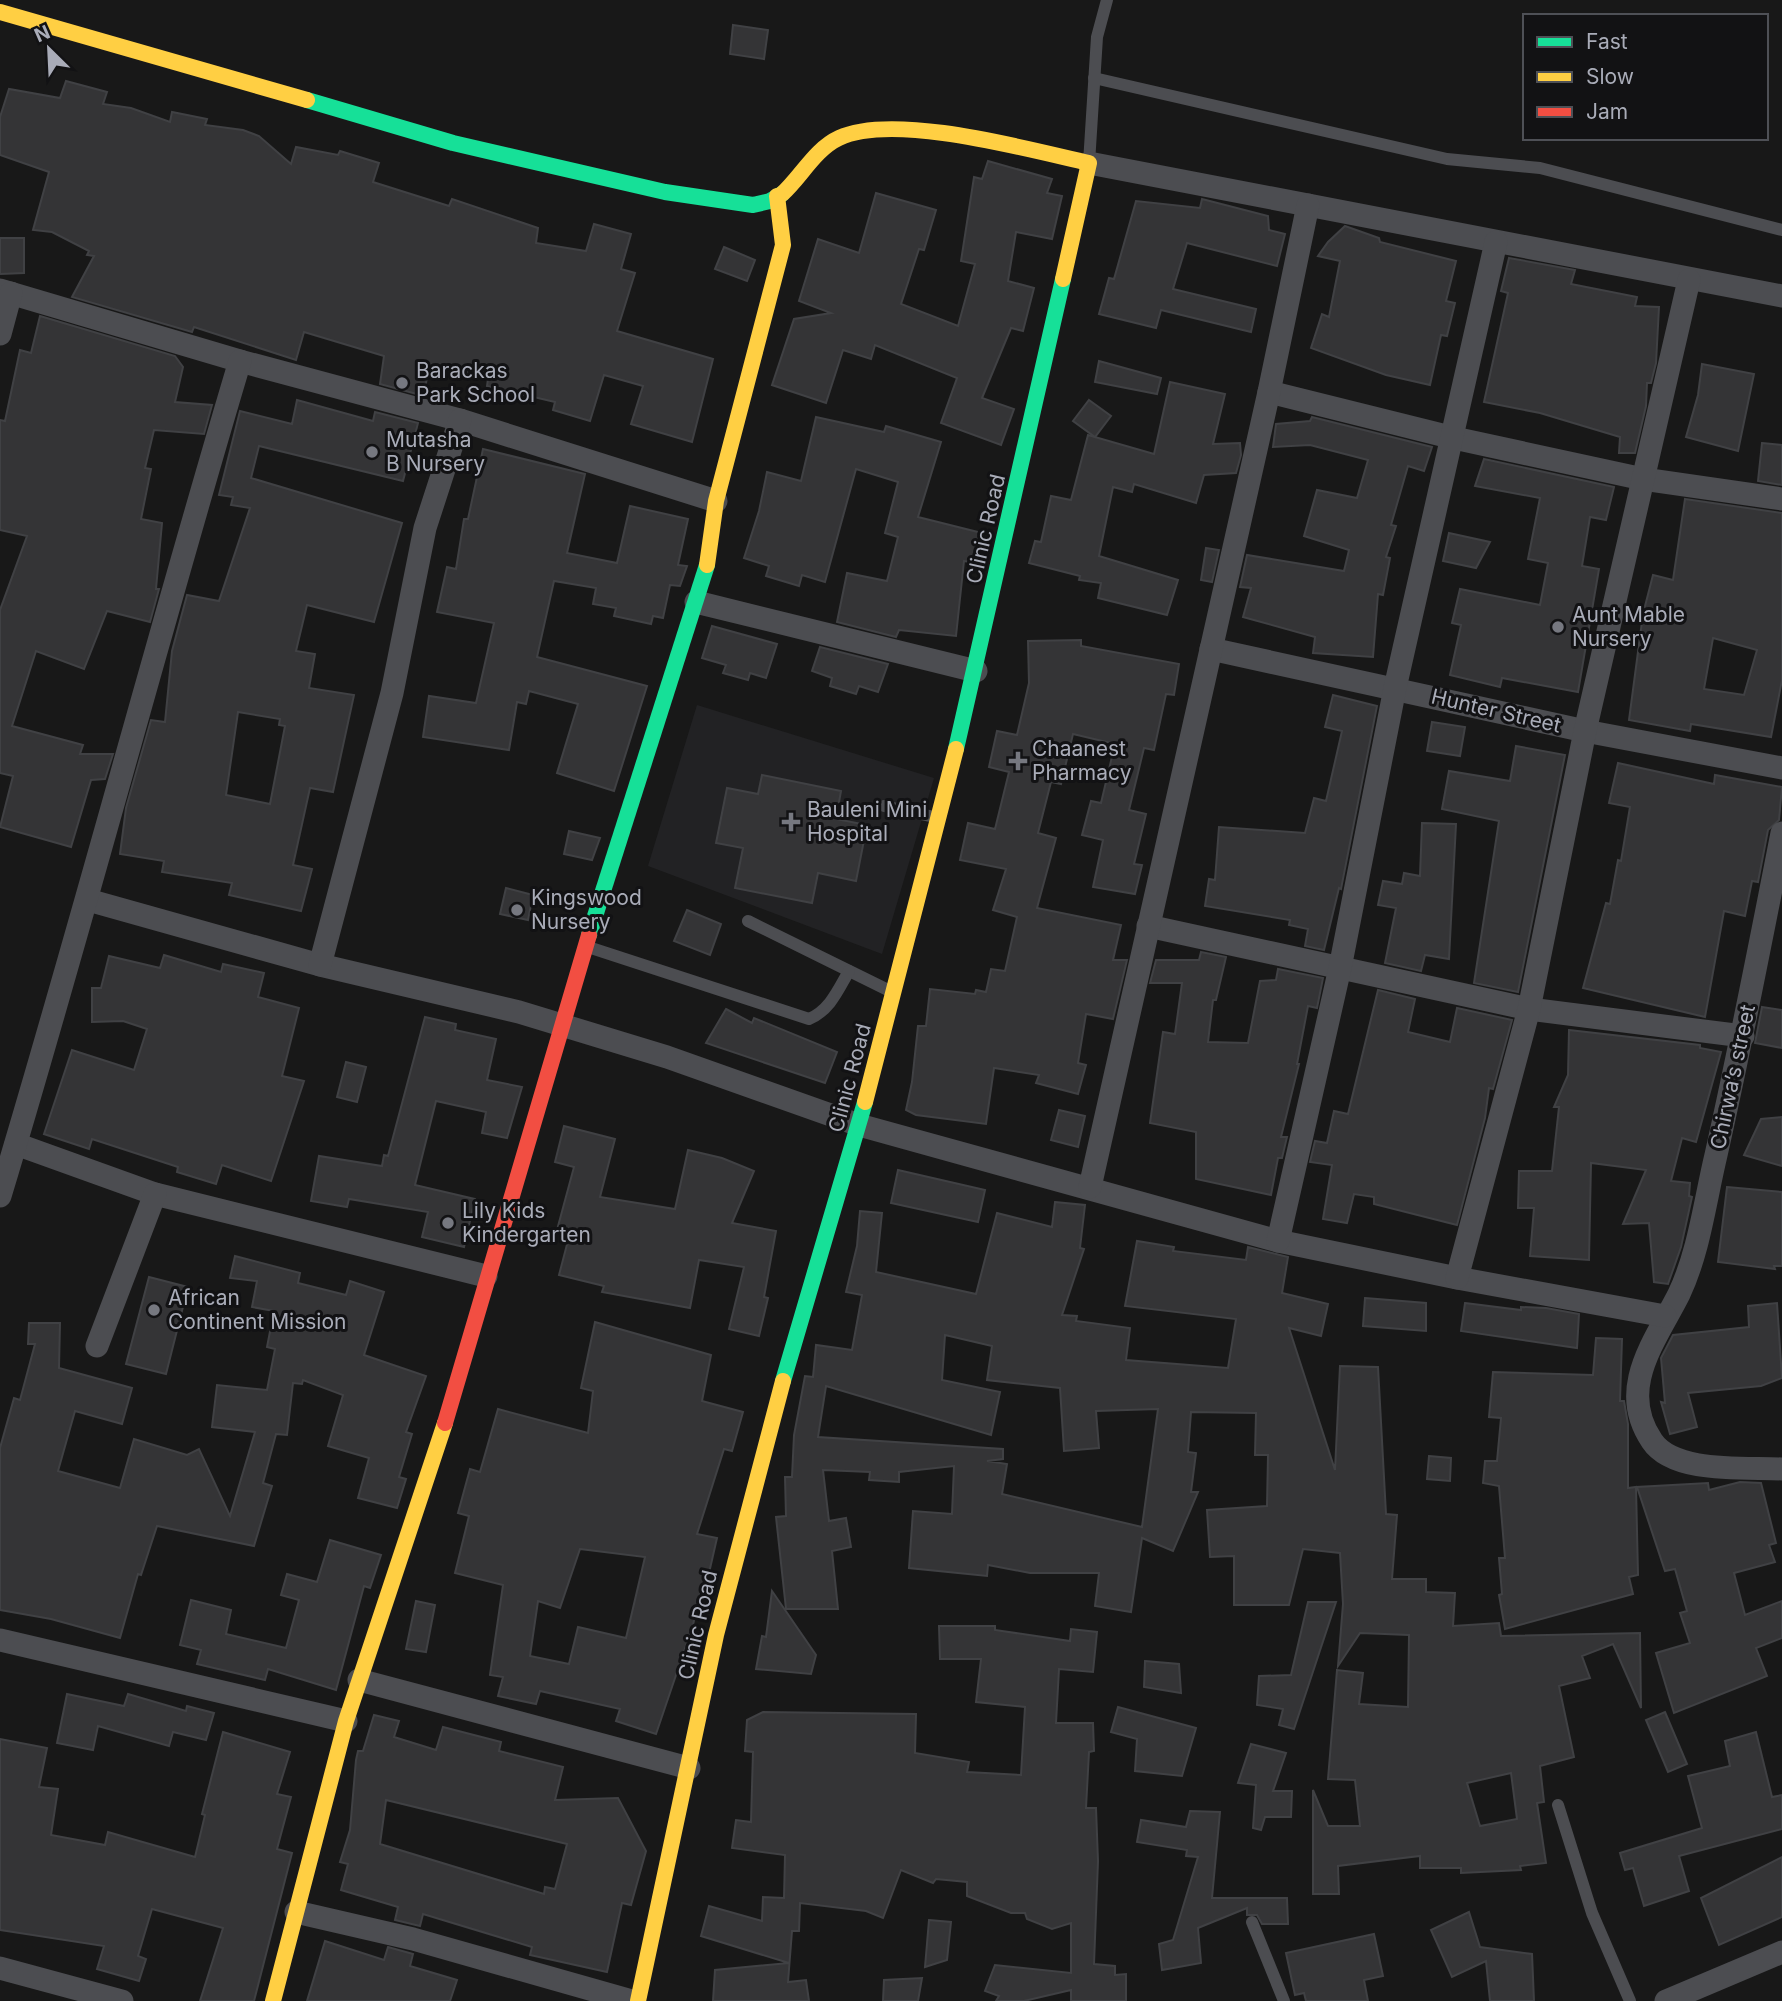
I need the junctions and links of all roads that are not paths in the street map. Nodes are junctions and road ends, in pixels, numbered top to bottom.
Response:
1 (1107, 0) edge
2 (0, 12) edge
3 (1094, 78) junction
4 (1089, 163) junction
5 (777, 196) junction
6 (1308, 205) junction
7 (1782, 230) edge
8 (1496, 242) junction
9 (1689, 280) junction
10 (5, 292) edge
11 (1782, 296) edge
12 (0, 334) edge
13 (240, 361) junction
14 (1269, 392) junction
15 (460, 420) junction
16 (1454, 438) junction
17 (1643, 479) junction
18 (1782, 499) edge
19 (716, 501) junction
20 (696, 602) junction
21 (1211, 649) junction
22 (976, 671) junction
23 (1395, 688) junction
24 (1585, 731) junction
25 (1782, 768) edge
26 (884, 806) dead end
27 (940, 818) junction
28 (1782, 833) edge
29 (88, 900) junction
30 (748, 921) dead end
31 (1148, 926) junction
32 (585, 946) junction
33 (320, 965) junction
34 (1340, 968) junction
35 (849, 971) junction
36 (894, 993) junction
37 (1529, 1009) junction
38 (559, 1024) junction
39 (1743, 1036) junction
40 (859, 1125) junction
41 (16, 1144) junction
42 (1090, 1187) junction
43 (156, 1194) junction
44 (0, 1196) edge
45 (1278, 1241) junction
46 (486, 1276) junction
47 (1457, 1278) junction
48 (1665, 1316) junction
49 (97, 1346) dead end
50 (1782, 1469) edge
51 (0, 1640) edge
52 (359, 1680) junction
53 (346, 1721) junction
54 (689, 1768) junction
55 (1558, 1805) dead end
56 (296, 1912) junction
57 (1252, 1922) dead end
58 (1782, 1952) edge
59 (0, 1968) edge
60 (1701, 1994) edge
61 (122, 2001) edge
62 (273, 2001) edge
63 (632, 2001) edge
64 (638, 2001) edge
65 (1284, 2001) edge
66 (1630, 2001) edge
67 (1666, 2001) edge

1 - 3 lane
2 - 5 street
3 - 4 lane
3 - 7 lane
4 - 5 street
4 - 6 street
4 - 22 street, Clinic Road
5 - 19 street
6 - 8 street
6 - 14 street
8 - 9 street
8 - 16 street
9 - 11 street
9 - 17 street
10 - 12 street
10 - 13 street
13 - 15 street
13 - 29 street
14 - 16 street
14 - 21 street
15 - 19 street
15 - 33 street
16 - 17 street
16 - 23 street
17 - 18 street
17 - 24 street
19 - 20 street
20 - 22 street
20 - 32 street
21 - 23 street, Hunter Street
21 - 31 street
22 - 27 street, Clinic Road
23 - 24 street, Hunter Street
23 - 34 street
24 - 25 street, Hunter Street
24 - 37 street
26 - 27 lane
27 - 36 street, Clinic Road
28 - 39 street, Chirwa’s street
29 - 33 street
29 - 41 street
30 - 35 lane
31 - 34 street
31 - 42 street
32 - 35 lane
32 - 38 street
33 - 38 street
34 - 37 street
34 - 45 street
35 - 36 lane
36 - 40 street, Clinic Road
37 - 39 street
37 - 47 street
38 - 40 street
38 - 46 street
39 - 48 street, Chirwa’s street
40 - 42 street
40 - 54 street, Clinic Road
41 - 43 street
41 - 44 street
42 - 45 street
43 - 46 street
43 - 49 street
45 - 47 street
46 - 52 street
47 - 48 street
48 - 50 street, Chirwa’s street
51 - 53 street
52 - 53 street
52 - 54 street
53 - 56 street
54 - 64 street, Clinic Road
55 - 66 lane
56 - 62 street
56 - 63 street
57 - 65 lane
58 - 60 street
59 - 61 street
60 - 67 street

